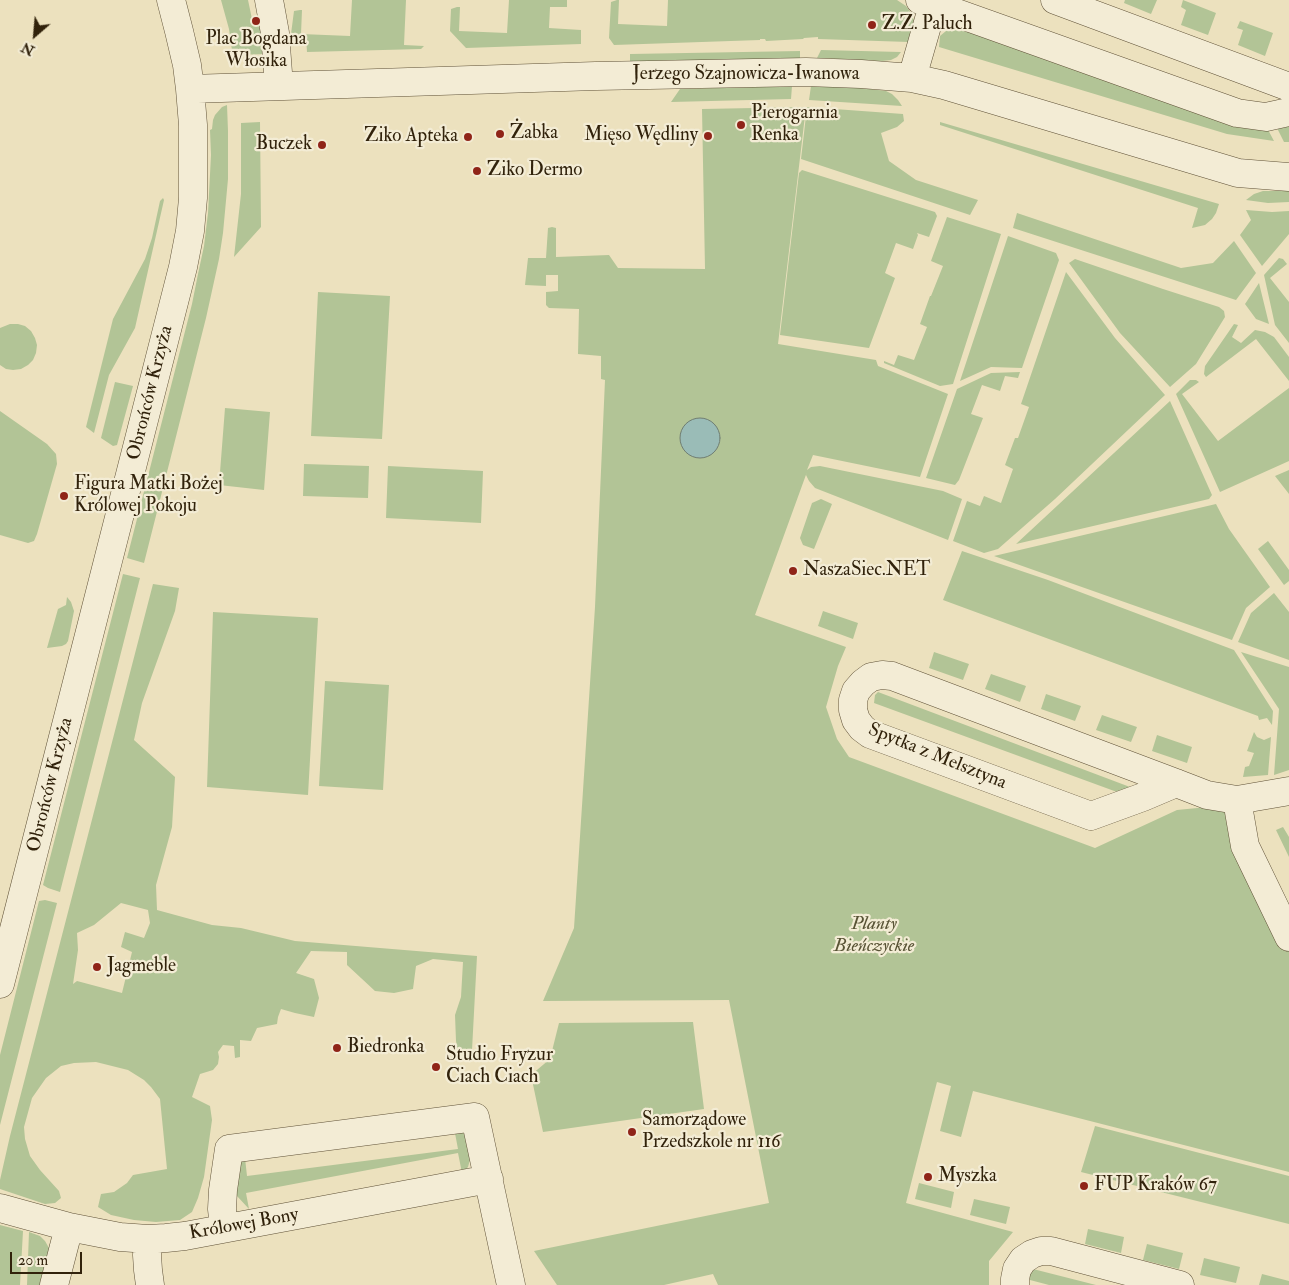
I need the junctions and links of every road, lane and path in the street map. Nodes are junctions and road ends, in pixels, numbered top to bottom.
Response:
1 (171, 0) edge
2 (269, 0) edge
3 (1056, 0) edge
4 (927, 2) edge
5 (912, 78) junction
6 (279, 86) junction
7 (1289, 87) edge
8 (190, 89) junction
9 (1289, 112) edge
10 (1289, 177) edge
11 (1176, 783) junction
12 (1289, 791) edge
13 (1237, 800) junction
14 (1289, 937) edge
15 (0, 984) edge
16 (489, 1179) junction
17 (0, 1208) edge
18 (69, 1227) junction
19 (224, 1228) junction
20 (148, 1239) junction
21 (54, 1285) edge
22 (150, 1285) edge
23 (511, 1285) edge
24 (1015, 1285) edge
25 (1180, 1285) edge

1 - 8 street, Obrońców Krzyża
2 - 6 street
3 - 7 street
4 - 5 street
4 - 9 street
5 - 6 street, Jerzego Szajnowicza-Iwanowa
5 - 10 street, Jerzego Szajnowicza-Iwanowa
6 - 8 street, Jerzego Szajnowicza-Iwanowa
8 - 15 street, Obrońców Krzyża
11 - 11 street, Spytka z Melsztyna
11 - 13 street, Spytka z Melsztyna
12 - 13 street, Spytka z Melsztyna
13 - 14 street
16 - 19 street, Królowej Bony
16 - 19 street
16 - 23 street
17 - 18 street, Królowej Bony
18 - 20 street, Królowej Bony
18 - 21 street
19 - 20 street, Królowej Bony
20 - 22 street
24 - 25 street

